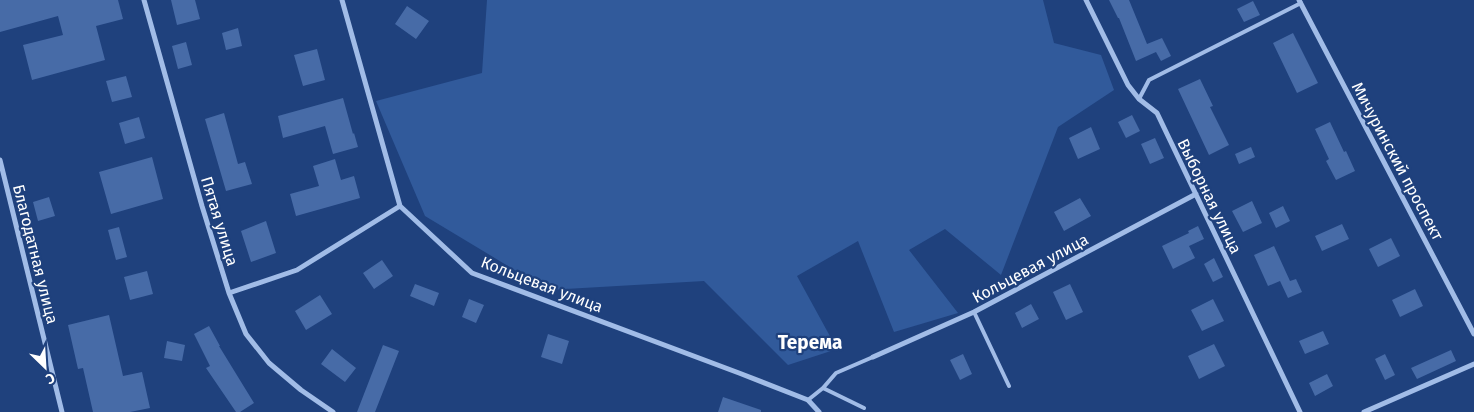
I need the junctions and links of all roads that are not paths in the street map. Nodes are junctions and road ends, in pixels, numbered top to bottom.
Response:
1 (144, 0) edge
2 (342, 0) edge
3 (1086, 0) edge
4 (1300, 1) edge
5 (1139, 99) junction
6 (0, 160) edge
7 (1196, 194) junction
8 (400, 206) junction
9 (229, 293) junction
10 (974, 312) junction
11 (1474, 334) edge
12 (874, 357) joint
13 (1474, 364) edge
14 (1009, 386) dead end
15 (823, 388) junction
16 (808, 400) junction
17 (864, 408) dead end
18 (62, 412) edge
19 (333, 412) edge
20 (818, 412) edge
21 (1300, 412) edge
22 (1364, 412) edge

1 - 9 street, Пятая улица
2 - 8 street
3 - 5 street, Выборная улица
4 - 5 lane
4 - 11 street, Мичуринский проспект
5 - 7 street, Выборная улица
6 - 18 street, Благодатная улица
7 - 10 street, Кольцевая улица
7 - 21 street, Выборная улица
8 - 9 street
8 - 16 street, Кольцевая улица
9 - 19 street, Пятая улица
10 - 12 street, Кольцевая улица
10 - 14 lane
12 - 15 lane
13 - 22 street
15 - 16 lane
15 - 17 lane
16 - 20 street

